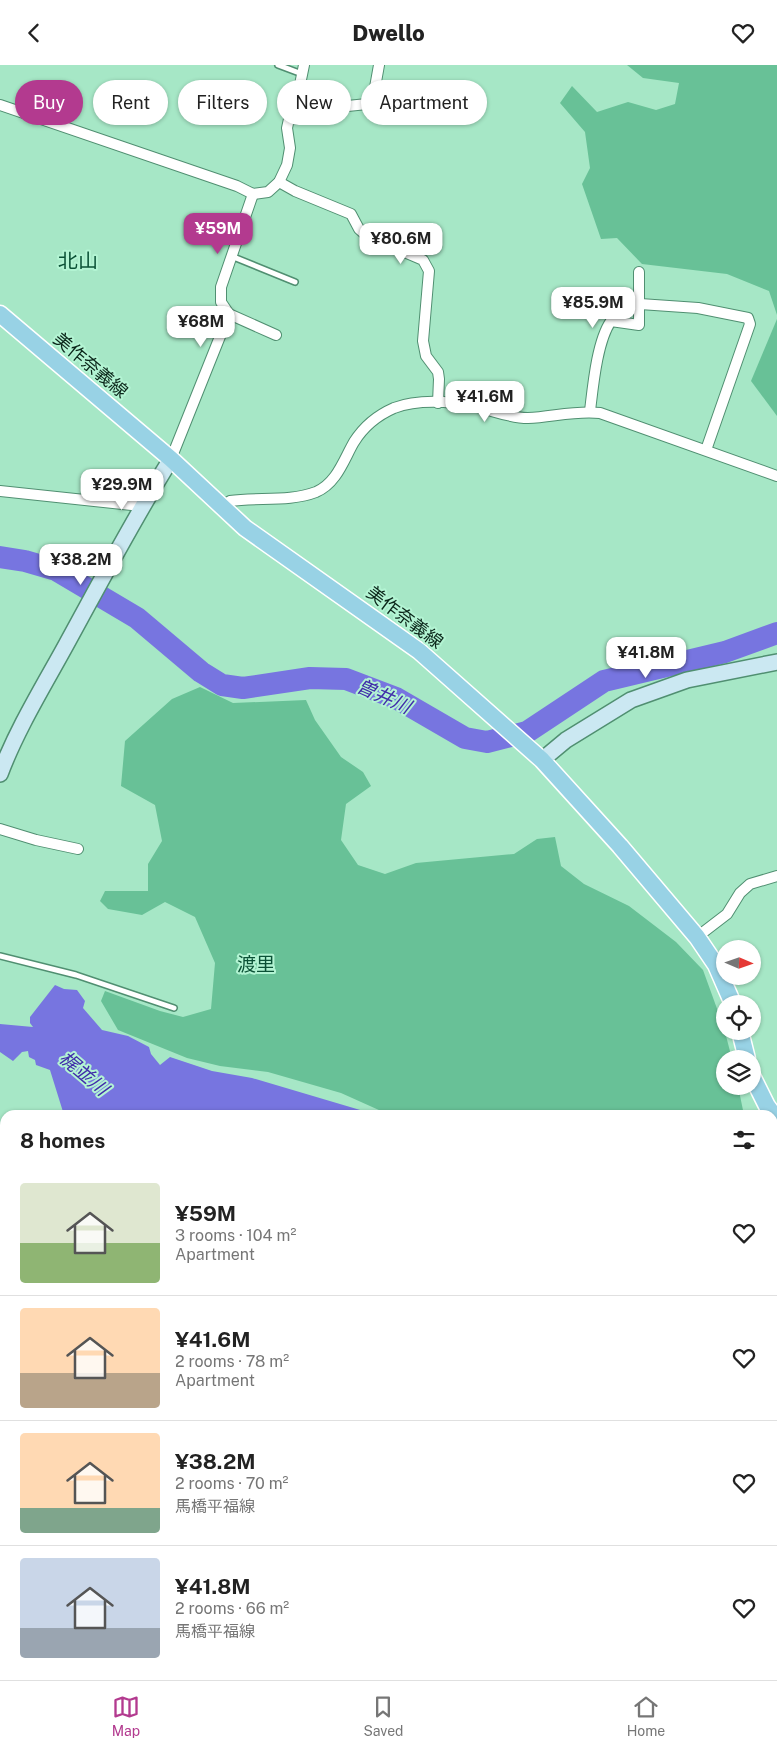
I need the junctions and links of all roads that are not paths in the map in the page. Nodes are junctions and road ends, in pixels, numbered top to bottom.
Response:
1 (278, 65) edge
2 (379, 65) edge
3 (303, 70) edge
4 (0, 105) edge
5 (351, 106) edge
6 (288, 125) edge
7 (279, 182) junction
8 (253, 194) junction
9 (231, 256) junction
10 (639, 273) dead end
11 (295, 282) dead end
12 (640, 304) junction
13 (0, 314) edge
14 (228, 314) junction
15 (276, 335) dead end
16 (438, 403) junction
17 (590, 411) junction
18 (706, 450) junction
19 (170, 459) junction
20 (777, 475) edge
21 (0, 491) edge
22 (221, 505) junction
23 (141, 507) junction
24 (777, 662) edge
25 (542, 759) junction
26 (0, 774) edge
27 (0, 829) edge
28 (78, 849) dead end
29 (777, 876) edge
30 (697, 937) junction
31 (0, 955) edge
32 (729, 995) edge
33 (174, 1008) dead end
34 (761, 1094) edge
35 (770, 1110) edge

1 - 3 lane
2 - 5 street
4 - 8 street
6 - 7 street
7 - 8 street
7 - 16 street
8 - 9 street
9 - 11 lane
9 - 14 street
10 - 12 street
12 - 17 street
12 - 18 street
13 - 19 main road, 美作奈義線
14 - 15 street
14 - 19 street
16 - 17 street
16 - 22 street
17 - 18 street
18 - 20 street
19 - 22 main road, 美作奈義線
19 - 23 main road
21 - 23 street
22 - 25 main road, 美作奈義線
23 - 26 main road
24 - 25 main road
25 - 30 main road, 美作奈義線
27 - 28 street
29 - 30 street
30 - 32 main road, 美作奈義線
31 - 33 lane
34 - 35 main road

